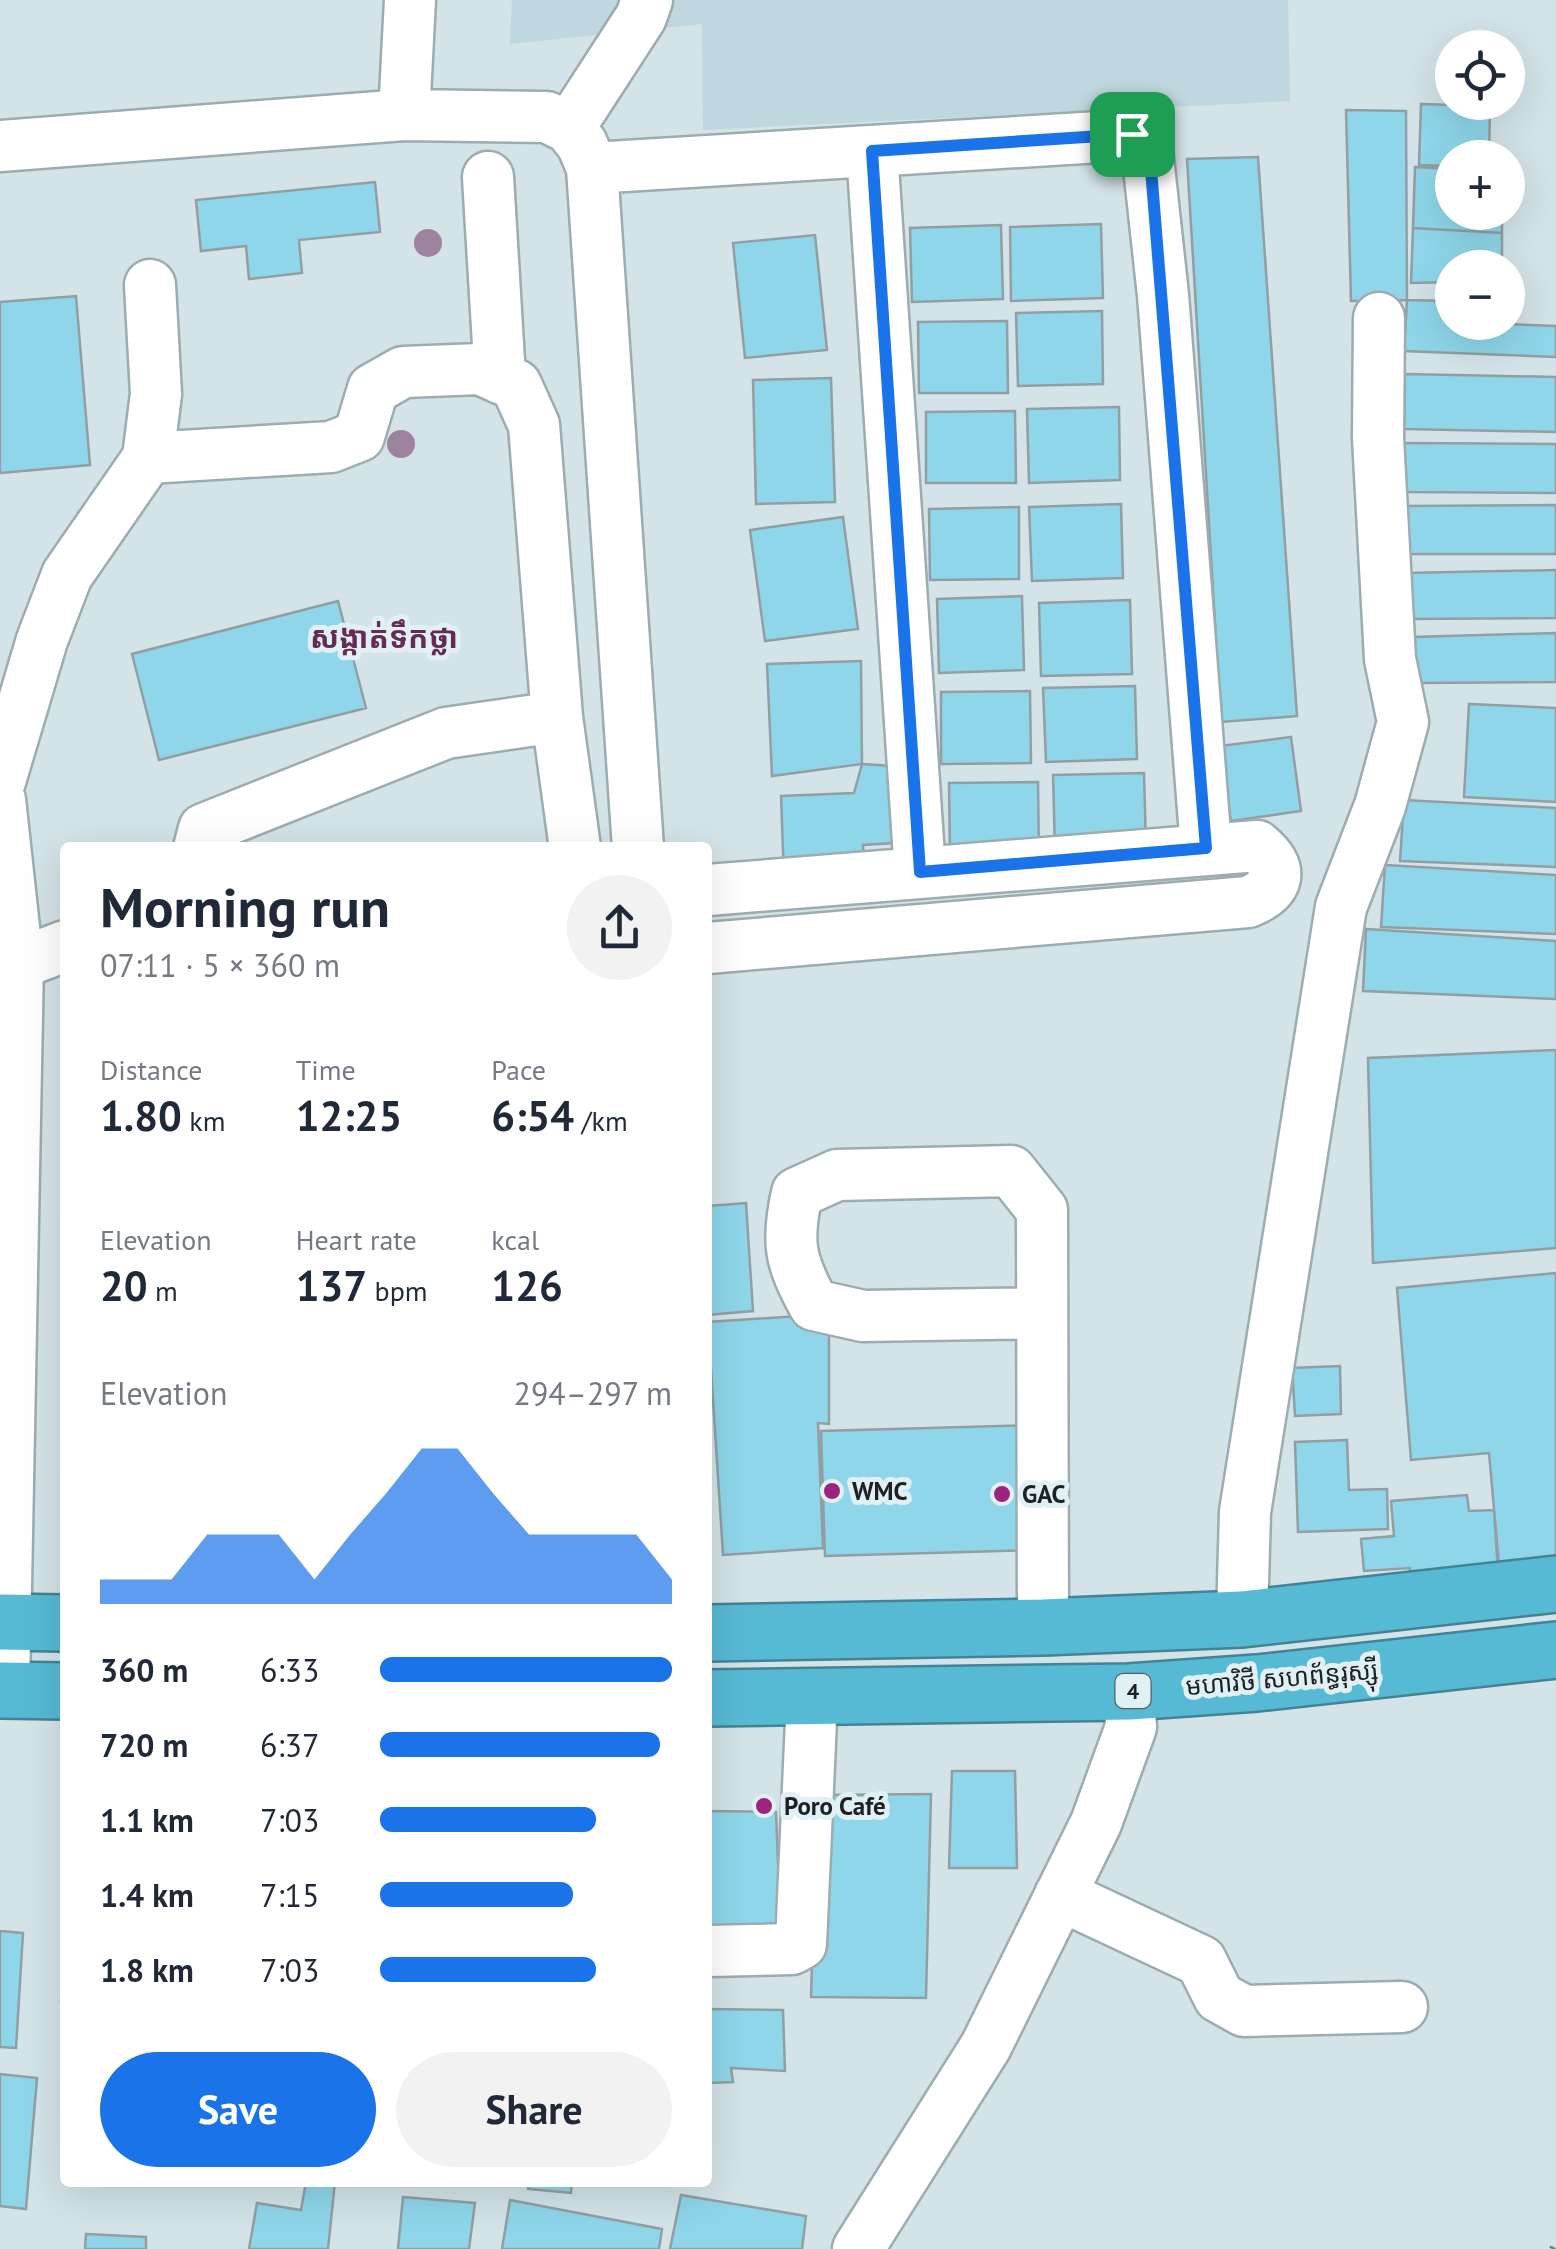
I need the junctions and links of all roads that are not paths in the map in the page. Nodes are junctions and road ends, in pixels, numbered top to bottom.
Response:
1 (410, 0) edge
2 (647, 0) edge
3 (404, 115) junction
4 (0, 146) edge
5 (580, 148) junction
6 (872, 151) junction
7 (488, 177) dead end
8 (150, 284) dead end
9 (1378, 318) dead end
10 (500, 378) junction
11 (148, 458) junction
12 (557, 718) junction
13 (0, 781) edge
14 (0, 800) edge
15 (200, 842) edge
16 (574, 842) edge
17 (638, 842) edge
18 (1206, 848) junction
19 (920, 872) junction
20 (712, 890) edge
21 (60, 948) edge
22 (712, 948) edge
23 (18, 964) junction
24 (1042, 1312) junction
25 (1556, 1584) edge
26 (1242, 1619) junction
27 (2, 1622) edge
28 (60, 1623) edge
29 (1043, 1628) junction
30 (712, 1633) edge
31 (1556, 1650) edge
32 (2, 1690) edge
33 (60, 1691) edge
34 (1129, 1692) junction
35 (712, 1698) edge
36 (812, 1698) junction
37 (1060, 1895) junction
38 (712, 1950) edge
39 (1402, 2006) dead end
40 (858, 2249) edge

1 - 3 street
2 - 5 street
3 - 4 street
3 - 5 street
5 - 6 street
5 - 17 street
6 - 18 street
6 - 19 street
7 - 10 street
8 - 11 street
9 - 26 street
10 - 11 street
10 - 12 street
11 - 13 street
12 - 15 street
12 - 16 street
14 - 23 street
18 - 19 street
18 - 22 street
19 - 20 street
21 - 23 street
23 - 27 street
24 - 24 street
24 - 29 street
25 - 26 highway
26 - 29 highway
27 - 28 highway
27 - 32 street
29 - 30 highway
31 - 34 highway, មហាវិថី សហព័ន្ធរុស្ស៊ី / 4
32 - 33 highway
34 - 36 highway, មហាវិថី សហព័ន្ធរុស្ស៊ី / 4
34 - 37 street
35 - 36 highway, មហាវិថី សហព័ន្ធរុស្ស៊ី / 4
36 - 38 street
37 - 39 street
37 - 40 street

